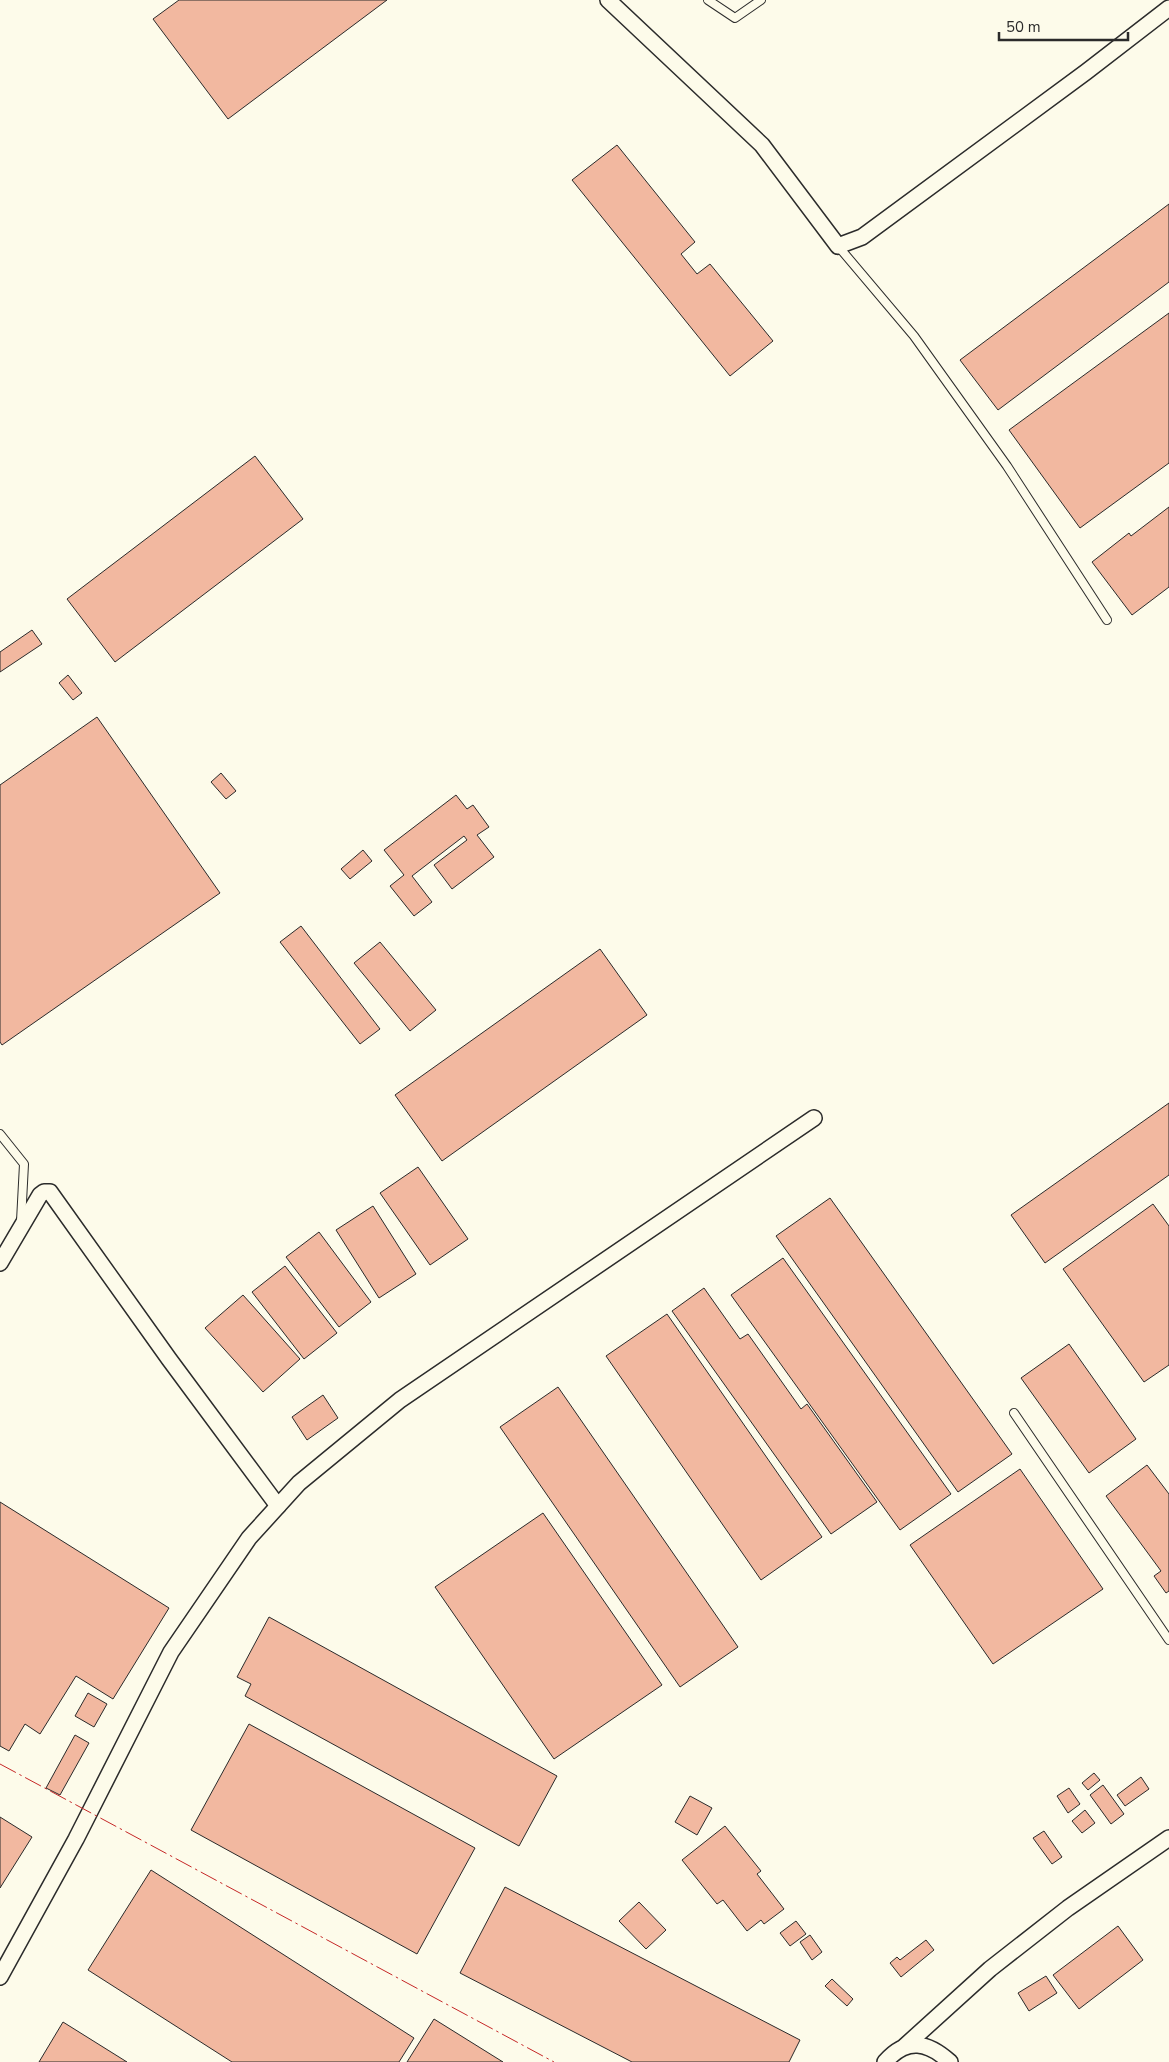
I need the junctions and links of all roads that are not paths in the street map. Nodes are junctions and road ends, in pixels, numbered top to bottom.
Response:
1 (608, 0) edge
2 (708, 0) edge
3 (761, 0) edge
4 (1169, 8) edge
5 (838, 246) junction
6 (1107, 620) dead end
7 (814, 1118) dead end
8 (0, 1134) edge
9 (21, 1226) junction
10 (0, 1263) edge
11 (1014, 1413) dead end
12 (278, 1506) junction
13 (1169, 1640) edge
14 (1169, 1838) edge
15 (4, 1961) edge
16 (0, 1977) edge
17 (920, 2039) junction
18 (885, 2062) edge
19 (950, 2062) edge

1 - 5 street
2 - 3 lane
4 - 5 street
5 - 6 lane
7 - 12 street
8 - 9 lane
9 - 10 street
9 - 12 street
11 - 13 lane
12 - 15 street
14 - 17 street
15 - 16 street
17 - 18 street
17 - 19 street

